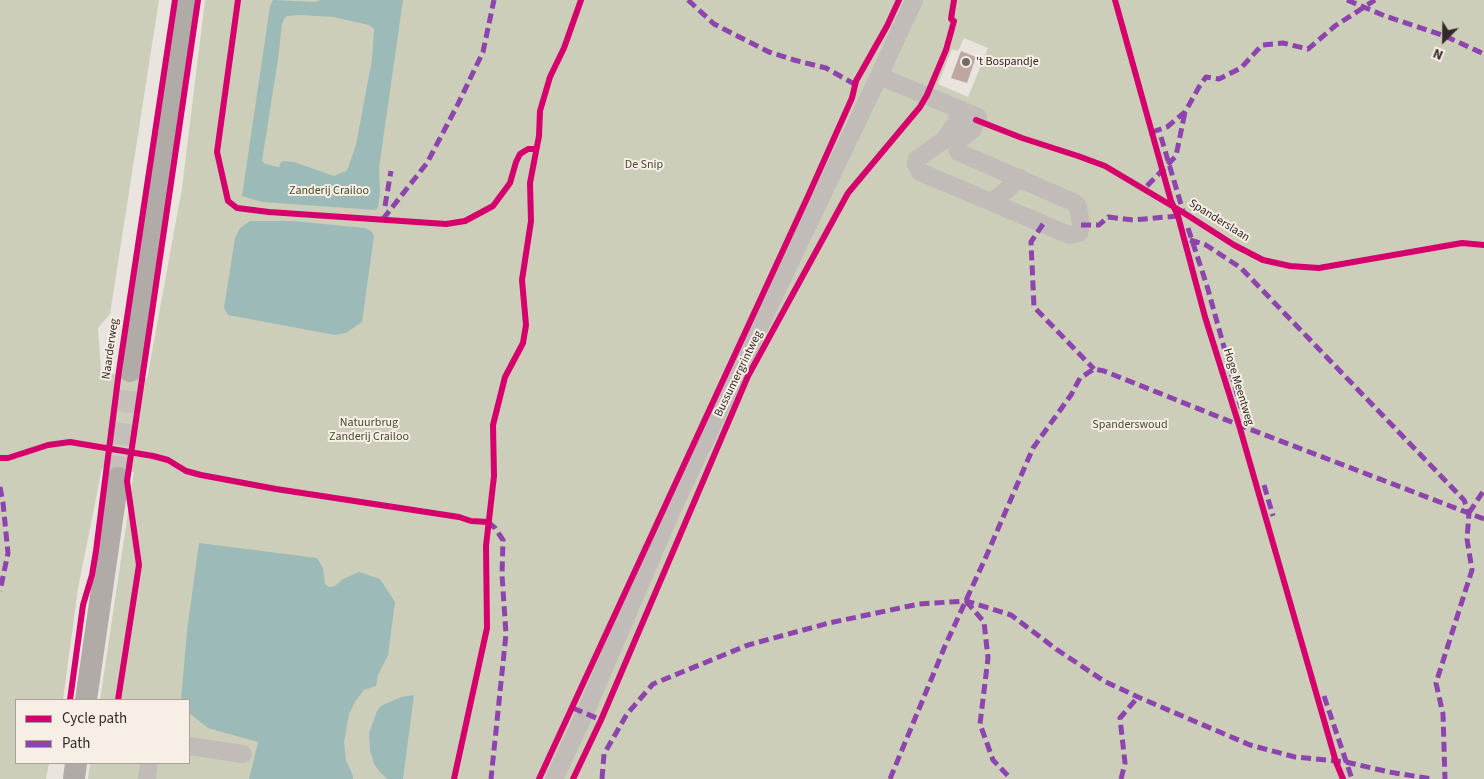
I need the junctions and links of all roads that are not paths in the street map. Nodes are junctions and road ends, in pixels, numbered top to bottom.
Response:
1 (186, 0) edge
2 (914, 0) edge
3 (879, 76) junction
4 (956, 108) junction
5 (1020, 178) junction
6 (993, 202) junction
7 (130, 371) tunnel mouth
8 (118, 478) tunnel mouth
9 (86, 699) edge
10 (190, 746) edge
11 (244, 754) dead end
12 (76, 764) edge
13 (149, 764) edge
14 (74, 779) edge
15 (147, 779) edge
16 (554, 779) edge

1 - 7 main road, Naarderweg
2 - 3 street, Bussumergrintweg
3 - 4 street
3 - 16 street, Bussumergrintweg
4 - 5 street
4 - 6 street
5 - 6 street
5 - 6 street
8 - 9 main road
10 - 11 street
12 - 14 main road
13 - 15 street

